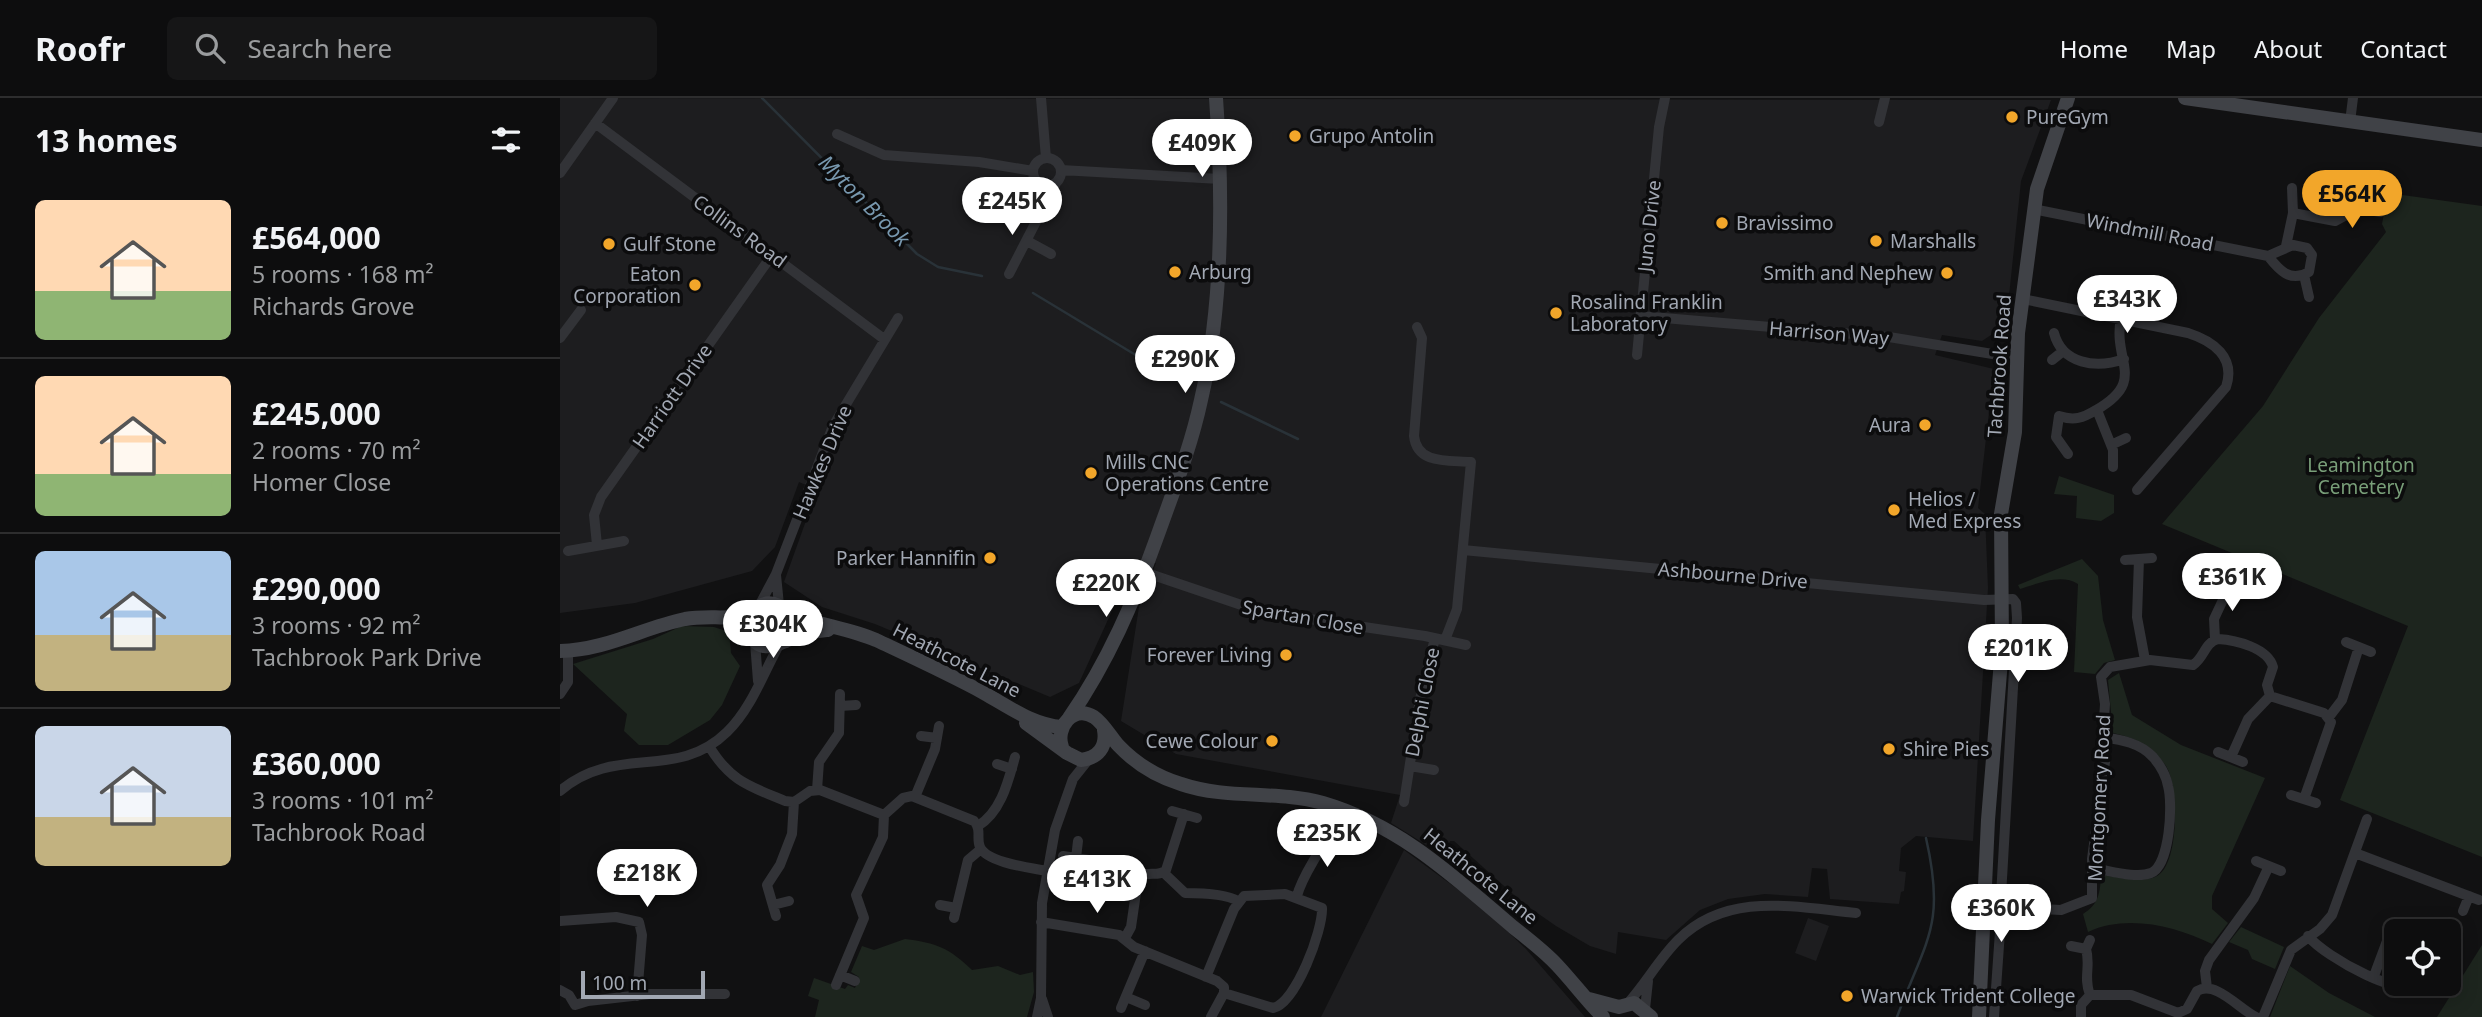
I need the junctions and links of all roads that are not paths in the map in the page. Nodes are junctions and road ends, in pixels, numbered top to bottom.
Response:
1 (613, 98) edge
2 (1041, 98) edge
3 (1216, 98) edge
4 (1665, 98) edge
5 (1885, 98) edge
6 (2068, 98) edge
7 (2185, 98) edge
8 (2353, 98) edge
9 (2213, 100) edge
10 (1879, 122) dead end
11 (2350, 122) junction
12 (595, 123) junction
13 (837, 134) dead end
14 (2482, 141) edge
15 (1046, 158) junction
16 (1061, 170) junction
17 (1033, 171) junction
18 (560, 173) edge
19 (1220, 179) junction
20 (1056, 183) junction
21 (1040, 184) junction
22 (2292, 188) dead end
23 (2374, 192) dead end
24 (1041, 207) junction
25 (2033, 209) junction
26 (2293, 213) junction
27 (1027, 242) junction
28 (2286, 246) junction
29 (1051, 254) dead end
30 (772, 255) junction
31 (2268, 256) junction
32 (1009, 274) dead end
33 (2304, 275) junction
34 (2309, 297) dead end
35 (2023, 299) junction
36 (580, 310) dead end
37 (560, 316) edge
38 (1640, 316) junction
39 (898, 318) dead end
40 (2121, 318) junction
41 (570, 323) junction
42 (1417, 327) dead end
43 (2054, 332) dead end
44 (560, 338) edge
45 (884, 339) junction
46 (2062, 352) junction
47 (1637, 355) dead end
48 (2017, 359) junction
49 (2124, 359) junction
50 (2052, 360) dead end
51 (2097, 410) junction
52 (2126, 438) dead end
53 (2111, 445) junction
54 (2068, 454) dead end
55 (2113, 467) dead end
56 (2137, 490) dead end
57 (624, 541) dead end
58 (597, 545) junction
59 (1463, 550) junction
60 (568, 551) dead end
61 (2152, 558) dead end
62 (2139, 559) junction
63 (2125, 560) dead end
64 (1144, 572) junction
65 (776, 574) junction
66 (2218, 581) dead end
67 (2230, 587) junction
68 (2241, 593) dead end
69 (2003, 599) junction
70 (784, 609) junction
71 (755, 611) junction
72 (719, 620) junction
73 (833, 629) junction
74 (1440, 639) junction
75 (2215, 639) junction
76 (753, 640) junction
77 (2346, 642) dead end
78 (783, 643) junction
79 (1466, 645) dead end
80 (2359, 647) junction
81 (564, 651) edge
82 (2371, 652) dead end
83 (2145, 660) junction
84 (1099, 673) junction
85 (758, 681) junction
86 (560, 694) edge
87 (840, 694) dead end
88 (2270, 696) junction
89 (856, 705) dead end
90 (840, 706) junction
91 (1015, 712) junction
92 (2329, 717) junction
93 (1095, 718) junction
94 (1066, 722) junction
95 (939, 726) dead end
96 (1104, 730) junction
97 (921, 736) dead end
98 (2104, 737) junction
99 (937, 738) junction
100 (709, 746) junction
101 (1062, 747) junction
102 (2218, 752) dead end
103 (1094, 755) junction
104 (1015, 757) dead end
105 (2231, 757) junction
106 (1074, 758) junction
107 (1131, 758) junction
108 (2243, 762) dead end
109 (997, 764) dead end
110 (1410, 766) junction
111 (1012, 769) junction
112 (1434, 770) dead end
113 (1073, 779) junction
114 (817, 790) junction
115 (560, 791) edge
116 (2291, 795) dead end
117 (915, 797) junction
118 (2304, 799) junction
119 (794, 802) junction
120 (1404, 802) dead end
121 (2316, 803) dead end
122 (1172, 811) dead end
123 (1184, 814) junction
124 (884, 815) junction
125 (1197, 818) dead end
126 (2367, 819) dead end
127 (1988, 820) junction
128 (2005, 821) junction
129 (978, 826) junction
130 (1315, 829) dead end
131 (1327, 834) junction
132 (1340, 838) dead end
133 (1078, 841) dead end
134 (981, 849) junction
135 (2355, 853) junction
136 (1063, 856) dead end
137 (1076, 858) junction
138 (2256, 861) dead end
139 (2269, 866) junction
140 (2091, 868) junction
141 (1047, 871) junction
142 (2281, 871) dead end
143 (1164, 873) junction
144 (1141, 875) junction
145 (1999, 890) dead end
146 (1297, 896) junction
147 (789, 901) dead end
148 (1238, 901) junction
149 (773, 905) junction
150 (940, 905) dead end
151 (1985, 906) junction
152 (2463, 911) dead end
153 (1856, 913) dead end
154 (776, 916) dead end
155 (2001, 917) dead end
156 (560, 921) edge
157 (1041, 922) junction
158 (2308, 936) junction
159 (1125, 939) junction
160 (2071, 946) dead end
161 (2384, 949) edge
162 (1145, 951) junction
163 (1206, 976) junction
164 (2374, 976) junction
165 (2384, 980) edge
166 (855, 981) dead end
167 (1648, 981) junction
168 (2207, 988) junction
169 (560, 990) edge
170 (1224, 993) junction
171 (725, 994) dead end
172 (2090, 995) junction
173 (636, 996) junction
174 (1126, 997) junction
175 (1041, 998) junction
176 (1988, 998) junction
177 (1589, 999) junction
178 (575, 1005) junction
179 (1145, 1005) dead end
180 (1121, 1008) dead end
181 (1620, 1009) edge
182 (1278, 1012) edge
183 (1648, 1014) edge
184 (2178, 1015) edge
185 (574, 1017) edge
186 (1037, 1017) edge
187 (1048, 1017) edge
188 (1211, 1017) edge
189 (1603, 1017) edge
190 (1979, 1017) edge
191 (1994, 1017) edge
192 (2081, 1017) edge
193 (2256, 1017) edge
194 (2263, 1017) edge

1 - 12 street
2 - 15 street
3 - 19 street
4 - 38 street, Juno Drive
5 - 10 street
6 - 25 street, Tachbrook Road
7 - 9 street
8 - 11 street
9 - 11 street
11 - 14 street
12 - 18 street
12 - 30 street, Collins Road
13 - 17 street
15 - 16 street
15 - 17 street
16 - 19 street
16 - 20 street
17 - 21 street
19 - 64 street
20 - 21 street
20 - 24 street
21 - 24 street
22 - 26 street
23 - 26 street
24 - 27 street
25 - 31 street, Windmill Road
25 - 35 street, Tachbrook Road
26 - 28 street
27 - 29 street
27 - 32 street
28 - 31 street
28 - 33 street
30 - 45 street, Collins Road
30 - 58 street, Harriott Drive
31 - 33 street, Windmill Road
33 - 34 street
35 - 40 street
35 - 48 street, Tachbrook Road
36 - 41 street
37 - 41 street
38 - 47 street, Juno Drive
38 - 48 street, Harrison Way
39 - 45 street, Hawkes Drive
40 - 49 street
40 - 56 street
41 - 44 street
42 - 59 street, Delphi Close
43 - 46 street
45 - 65 street, Hawkes Drive
46 - 49 street
46 - 50 street
48 - 69 street, Tachbrook Road
49 - 51 street
51 - 53 street
51 - 54 street
52 - 53 street
53 - 55 street
57 - 58 street
58 - 60 street
59 - 69 street, Ashbourne Drive
59 - 74 street, Delphi Close
61 - 62 street
62 - 63 street
62 - 83 street
64 - 74 street, Spartan Close
64 - 84 street
65 - 70 street, Hawkes Drive
65 - 71 street, Hawkes Drive
66 - 67 street
67 - 68 street
67 - 75 street
69 - 127 street, Tachbrook Road
69 - 128 street, Tachbrook Road
70 - 71 street
70 - 73 street, Heathcote Lane
70 - 78 street
71 - 72 street
71 - 76 street
72 - 76 street
72 - 81 street
73 - 78 street, Heathcote Lane
73 - 91 street, Heathcote Lane
74 - 79 street, Spartan Close
74 - 110 street, Delphi Close
75 - 83 street, Montgomery Road
75 - 88 street
76 - 78 street
76 - 85 street
77 - 80 street
78 - 85 street
80 - 82 street
80 - 92 street
81 - 86 street
83 - 98 street, Montgomery Road
84 - 93 street
84 - 94 street
85 - 100 street
87 - 90 street
88 - 92 street
88 - 105 street
89 - 90 street
90 - 114 street
91 - 94 street, Heathcote Lane
91 - 101 street
92 - 118 street
93 - 94 street
93 - 96 street
94 - 101 street
95 - 99 street
96 - 103 street
96 - 107 street, Heathcote Lane
97 - 99 street
98 - 140 street, Montgomery Road
98 - 140 street
99 - 117 street
100 - 115 street
100 - 119 street
101 - 106 street
102 - 105 street
103 - 106 street
103 - 107 street, Heathcote Lane
103 - 113 street
104 - 111 street
105 - 108 street
106 - 113 street
107 - 177 street, Heathcote Lane
109 - 111 street
110 - 112 street, Delphi Close
110 - 120 street, Delphi Close
111 - 129 street
113 - 141 street
114 - 119 street
114 - 124 street
116 - 118 street
117 - 124 street
117 - 129 street
118 - 121 street
119 - 149 street
122 - 123 street
123 - 125 street
123 - 143 street
124 - 166 street
126 - 135 street
127 - 128 street
127 - 151 street, Tachbrook Road
128 - 145 street, Tachbrook Road
129 - 134 street
130 - 131 street
131 - 132 street
131 - 146 street
133 - 137 street
134 - 141 street
134 - 150 street
135 - 152 street
135 - 158 street
136 - 137 street
137 - 144 street
138 - 139 street
139 - 142 street
139 - 168 street
140 - 151 street, Montgomery Road
141 - 157 street
143 - 144 street
143 - 148 street
144 - 159 street
146 - 148 street
146 - 182 street
147 - 149 street
148 - 163 street
149 - 154 street
151 - 176 street, Tachbrook Road
153 - 167 street
155 - 176 street, Tachbrook Road
156 - 173 street
157 - 159 street
157 - 175 street
158 - 164 street
158 - 194 street
159 - 162 street
160 - 172 street
161 - 164 street
162 - 163 street
162 - 174 street
163 - 170 street
164 - 165 street
167 - 181 street
167 - 183 street
168 - 184 street
168 - 193 street
169 - 178 street
170 - 182 street
170 - 188 street
171 - 173 street
172 - 184 street
172 - 192 street
173 - 178 street
174 - 179 street
174 - 180 street
175 - 186 street
175 - 187 street
176 - 190 street, Tachbrook Road
176 - 191 street, Tachbrook Road
177 - 181 street
177 - 189 street, Heathcote Lane
178 - 185 street
181 - 183 street

